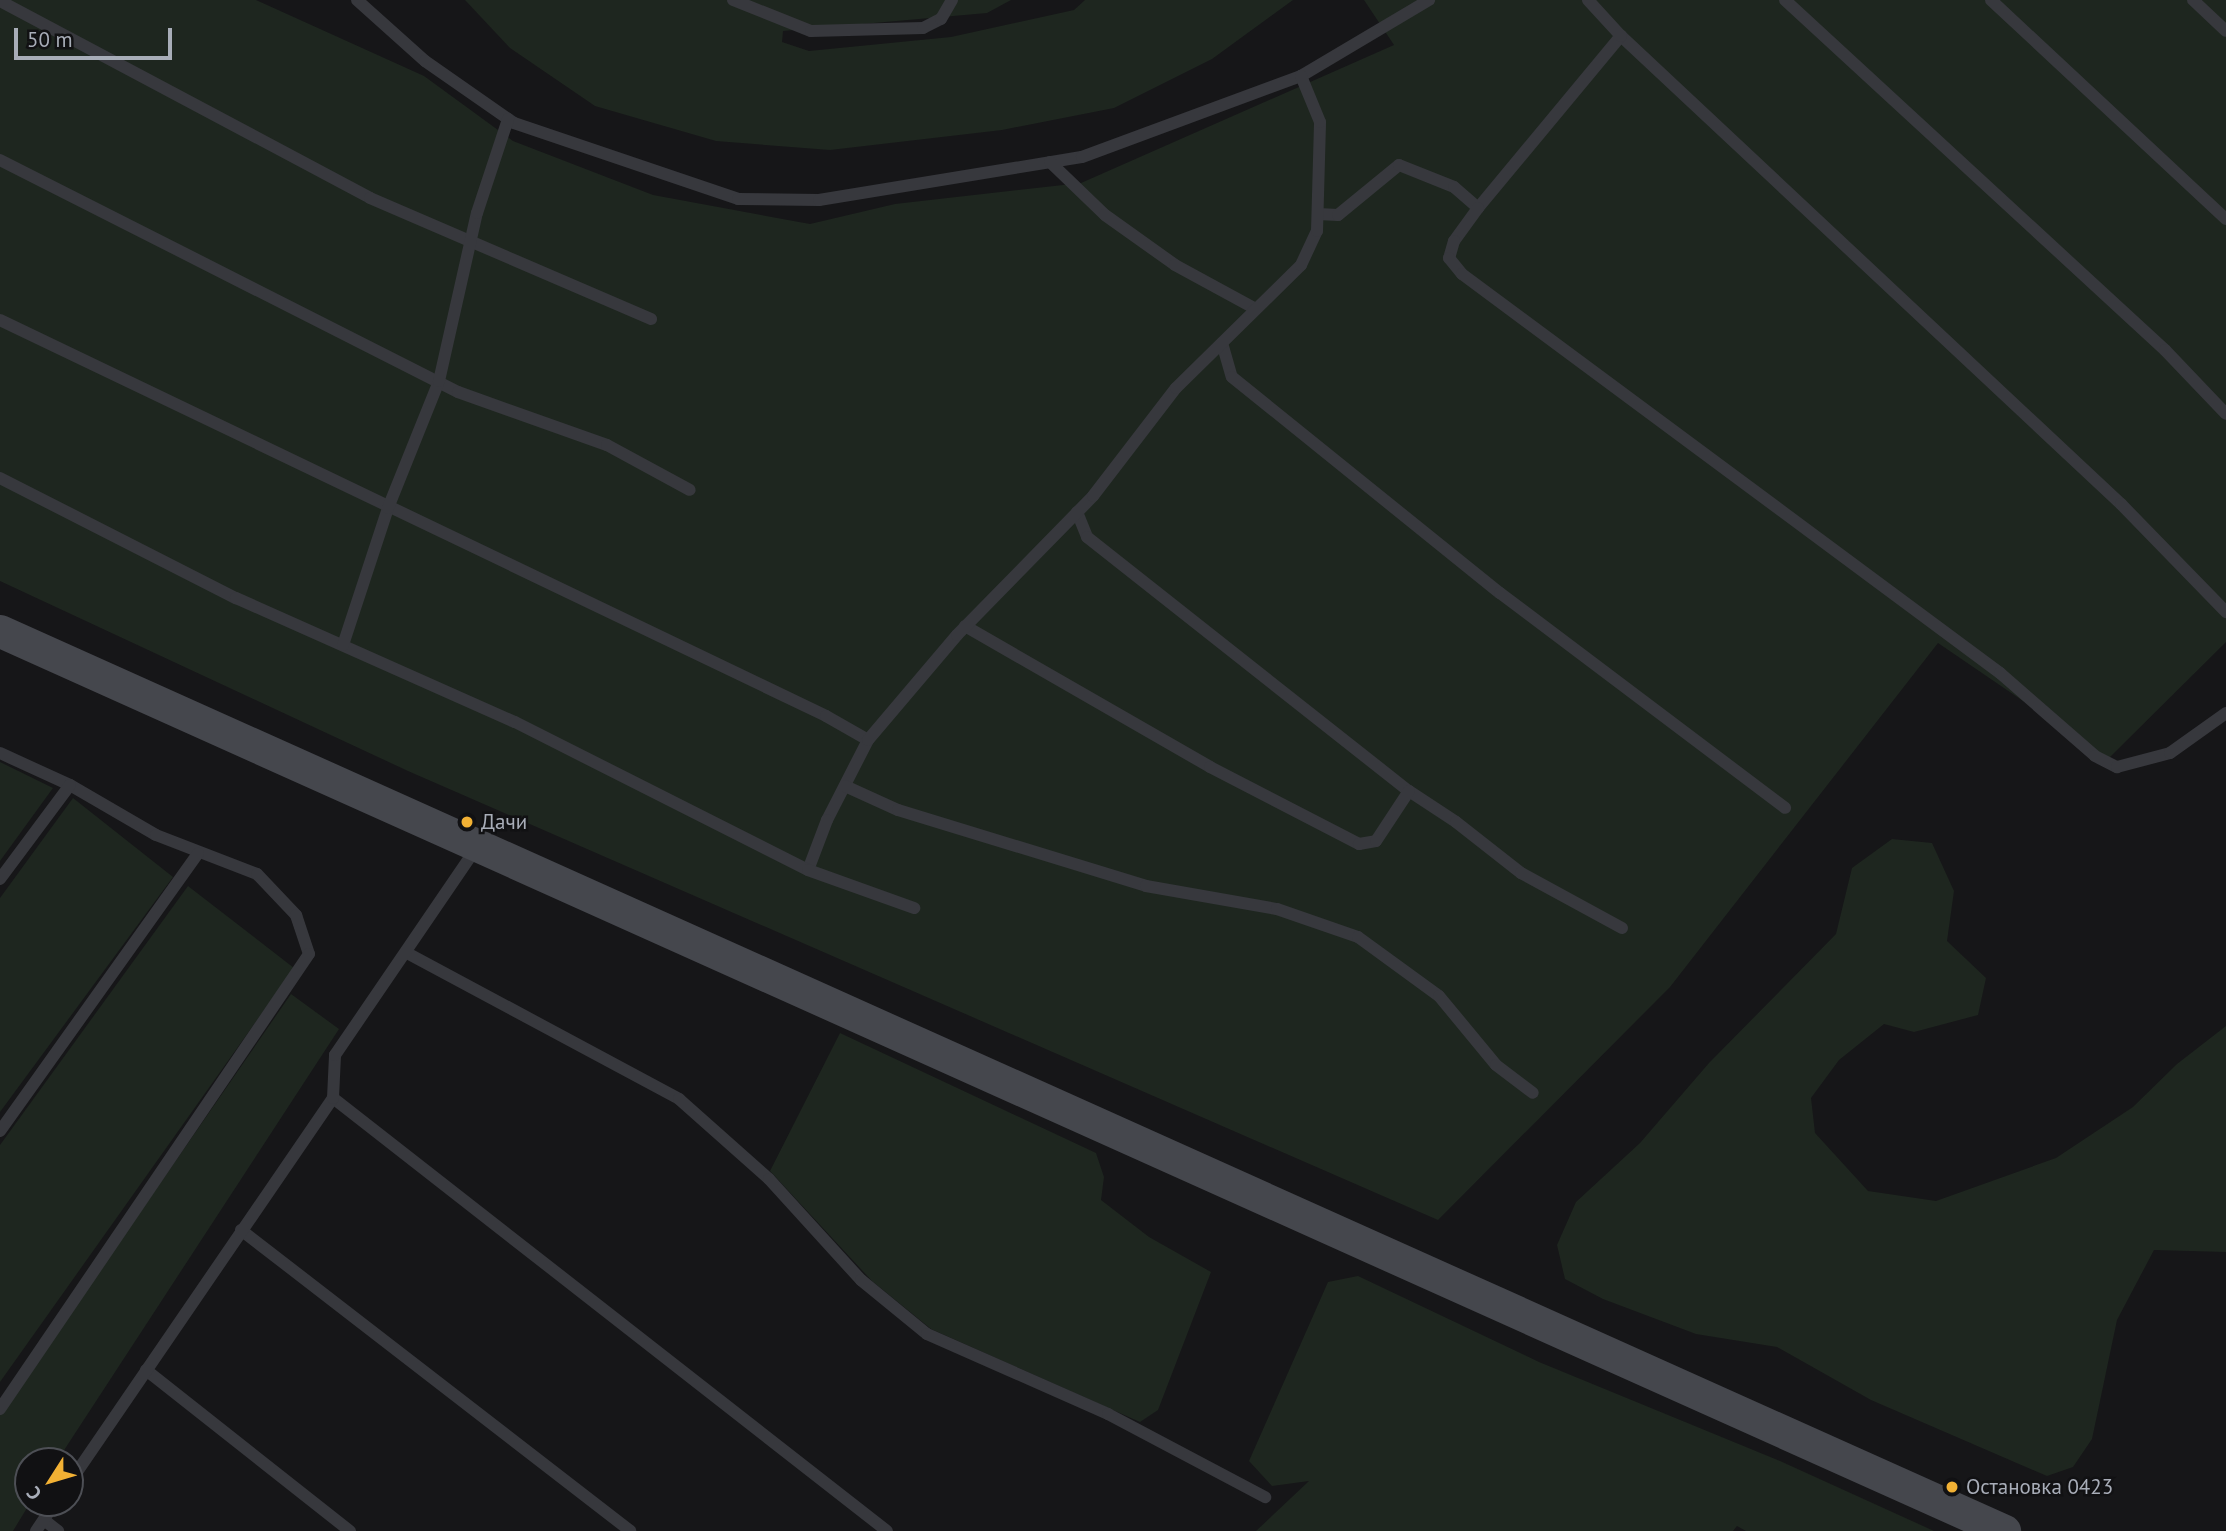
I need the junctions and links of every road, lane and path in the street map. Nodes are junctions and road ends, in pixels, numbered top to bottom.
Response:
1 (357, 0) edge
2 (733, 0) edge
3 (952, 0) edge
4 (1429, 0) edge
5 (1588, 0) edge
6 (1785, 0) edge
7 (1991, 0) edge
8 (2193, 0) edge
9 (0, 1) edge
10 (2226, 31) edge
11 (1621, 36) junction
12 (1301, 76) junction
13 (508, 119) junction
14 (0, 160) edge
15 (1050, 162) junction
16 (1478, 208) junction
17 (1318, 215) junction
18 (2226, 219) edge
19 (471, 244) junction
20 (1256, 309) junction
21 (0, 320) edge
22 (651, 320) dead end
23 (1222, 343) junction
24 (439, 381) junction
25 (2226, 414) edge
26 (0, 478) edge
27 (690, 490) dead end
28 (388, 508) junction
29 (1077, 512) junction
30 (2226, 612) edge
31 (965, 626) junction
32 (0, 631) edge
33 (343, 646) junction
34 (2226, 713) edge
35 (868, 740) junction
36 (0, 753) edge
37 (70, 785) junction
38 (845, 786) junction
39 (1409, 791) junction
40 (1785, 808) dead end
41 (477, 846) junction
42 (198, 853) junction
43 (808, 870) junction
44 (0, 879) edge
45 (914, 908) dead end
46 (1622, 928) dead end
47 (407, 953) junction
48 (1534, 1093) dead end
49 (333, 1098) junction
50 (0, 1131) edge
51 (241, 1230) junction
52 (146, 1370) junction
53 (0, 1409) edge
54 (84, 1461) edge
55 (1265, 1497) dead end
56 (46, 1517) edge
57 (44, 1520) junction
58 (36, 1531) edge
59 (58, 1531) edge
60 (349, 1531) edge
61 (630, 1531) edge
62 (887, 1531) edge
63 (2004, 1531) edge

1 - 13 lane
2 - 3 lane
4 - 12 lane
5 - 11 lane
6 - 25 lane
7 - 18 lane
8 - 10 lane
9 - 19 lane
11 - 16 lane
11 - 30 lane
12 - 15 lane
12 - 17 lane
13 - 15 lane
13 - 19 lane
14 - 24 lane
15 - 20 lane
16 - 17 lane
16 - 34 lane
17 - 20 lane
19 - 22 lane
19 - 24 lane
20 - 23 lane
21 - 28 lane
23 - 29 lane
23 - 40 lane
24 - 27 lane
24 - 28 lane
26 - 33 lane
28 - 33 lane
28 - 35 lane
29 - 31 lane
29 - 39 lane
31 - 35 lane
31 - 39 lane
32 - 41 main road
33 - 43 lane
35 - 38 lane
36 - 37 lane
37 - 42 lane
37 - 44 lane
38 - 43 lane
38 - 48 lane
39 - 46 lane
41 - 47 lane
41 - 63 main road
42 - 50 lane
42 - 53 lane
43 - 45 lane
47 - 49 lane
47 - 55 lane
49 - 51 lane
49 - 62 lane
51 - 52 lane
51 - 61 lane
52 - 54 lane
52 - 60 lane
56 - 57 lane
57 - 58 lane
57 - 59 lane

